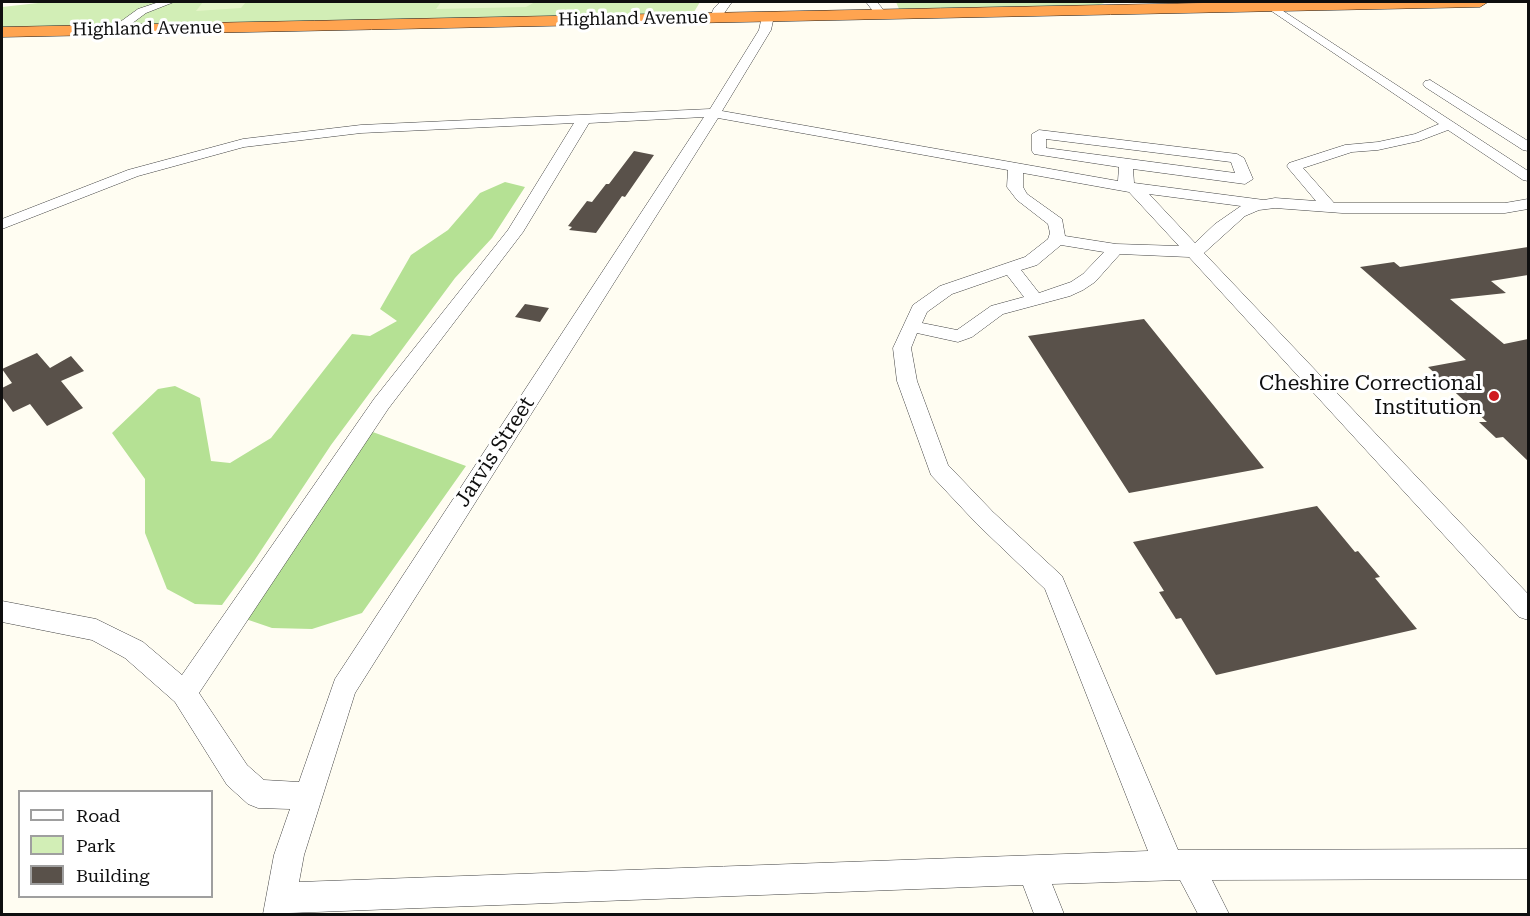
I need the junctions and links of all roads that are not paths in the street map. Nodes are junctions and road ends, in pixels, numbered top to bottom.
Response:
1 (168, 2) edge
2 (726, 2) edge
3 (1480, 2) edge
4 (1118, 5) edge
5 (1271, 6) junction
6 (875, 8) edge
7 (768, 16) junction
8 (716, 17) junction
9 (115, 30) junction
10 (2, 32) edge
11 (1430, 84) dead end
12 (713, 113) junction
13 (584, 119) junction
14 (1449, 125) junction
15 (1528, 147) edge
16 (1126, 164) junction
17 (1528, 164) edge
18 (1512, 166) junction
19 (1016, 167) junction
20 (1233, 177) junction
21 (1528, 177) edge
22 (1130, 187) junction
23 (1246, 202) junction
24 (1264, 204) junction
25 (1528, 204) edge
26 (1329, 207) junction
27 (2, 224) edge
28 (1056, 239) junction
29 (1116, 249) junction
30 (1194, 252) junction
31 (1010, 268) junction
32 (1035, 300) junction
33 (912, 326) junction
34 (1528, 610) edge
35 (2, 612) edge
36 (184, 693) junction
37 (309, 796) junction
38 (1528, 864) edge
39 (1179, 865) junction
40 (1032, 870) junction
41 (279, 906) edge
42 (1049, 915) edge
43 (1214, 915) edge

1 - 9 street
2 - 8 street
3 - 5 highway, Highland Avenue
4 - 5 highway, Highland Avenue
4 - 6 highway, Highland Avenue
5 - 14 street
6 - 7 highway, Highland Avenue
7 - 8 highway, Highland Avenue
7 - 12 street, Jarvis Street
8 - 9 highway, Highland Avenue
9 - 10 highway, Highland Avenue
11 - 15 street
12 - 13 street
12 - 19 street
12 - 37 street, Jarvis Street
13 - 27 street
13 - 36 street
14 - 18 street
14 - 26 street
16 - 20 street
16 - 20 street
16 - 22 street
17 - 18 street
18 - 21 street
19 - 22 street
19 - 28 street
20 - 23 street
22 - 23 street
22 - 30 street
23 - 24 street
24 - 26 street
24 - 30 street
25 - 26 street
28 - 29 street
28 - 31 street
29 - 30 street
29 - 32 street
30 - 34 street
31 - 32 street
31 - 33 street
32 - 33 street
33 - 39 street
35 - 36 street
36 - 37 street
37 - 41 street, Jarvis Street
38 - 39 street
39 - 40 street
39 - 43 street
40 - 41 street
40 - 42 street

